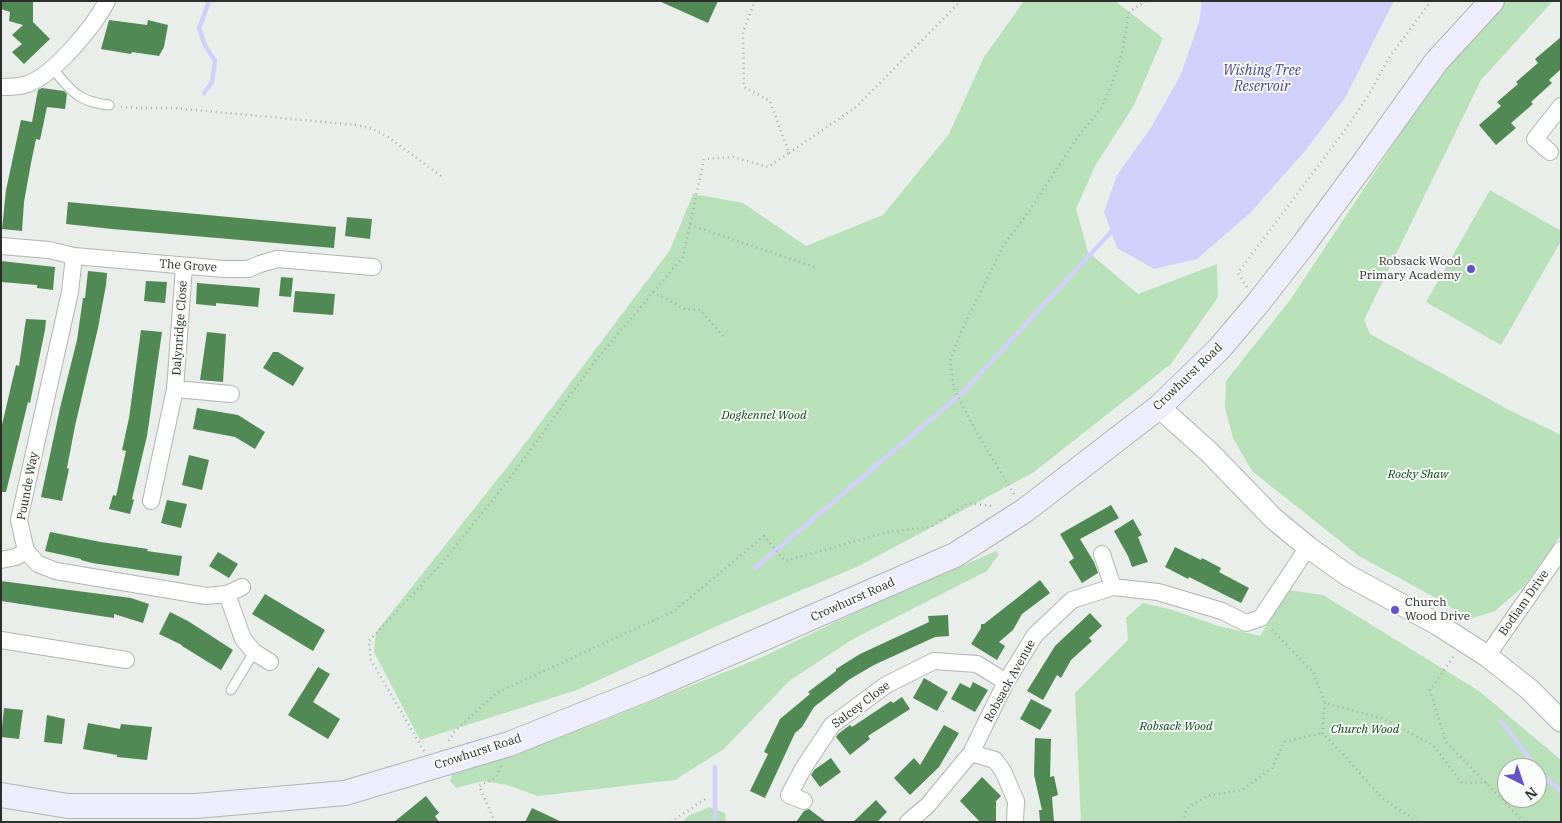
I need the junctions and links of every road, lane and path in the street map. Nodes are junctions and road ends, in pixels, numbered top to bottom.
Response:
1 (107, 1) edge
2 (755, 1) edge
3 (961, 1) edge
4 (1146, 1) edge
5 (1431, 1) edge
6 (1492, 1) edge
7 (53, 69) junction
8 (1, 87) edge
9 (109, 106) joint
10 (1561, 106) edge
11 (1550, 152) dead end
12 (789, 153) junction
13 (441, 176) dead end
14 (690, 225) junction
15 (1, 246) edge
16 (74, 256) junction
17 (184, 267) junction
18 (373, 267) dead end
19 (818, 268) dead end
20 (1238, 273) dead end
21 (653, 292) junction
22 (723, 336) dead end
23 (175, 389) junction
24 (231, 394) dead end
25 (1160, 407) junction
26 (152, 501) dead end
27 (1024, 510) junction
28 (1308, 547) junction
29 (1561, 550) edge
30 (26, 551) junction
31 (1102, 554) dead end
32 (1, 560) edge
33 (242, 587) dead end
34 (1113, 587) junction
35 (227, 594) junction
36 (1260, 618) junction
37 (1, 640) edge
38 (1464, 641) junction
39 (254, 652) junction
40 (1487, 656) junction
41 (126, 660) dead end
42 (270, 662) dead end
43 (1006, 682) junction
44 (231, 690) dead end
45 (1325, 703) junction
46 (1561, 721) edge
47 (1322, 734) junction
48 (449, 741) dead end
49 (509, 744) junction
50 (972, 753) junction
51 (433, 766) junction
52 (1487, 783) junction
53 (1, 795) edge
54 (708, 797) dead end
55 (804, 801) dead end
56 (495, 822) edge
57 (670, 822) edge
58 (908, 822) edge
59 (1015, 822) edge
60 (1183, 822) edge
61 (1418, 822) edge
62 (1524, 822) edge

1 - 7 street
2 - 12 path
3 - 12 path
4 - 27 path
5 - 20 path
6 - 25 main road, Crowhurst Road
7 - 8 street
7 - 9 lane
9 - 13 path
10 - 11 street
12 - 14 path
14 - 19 path
14 - 21 path
15 - 16 street, The Grove
16 - 17 street, The Grove
16 - 30 street, Pounde Way
17 - 18 street, The Grove
17 - 23 street, Dalynridge Close
21 - 22 path
21 - 51 path
23 - 24 street, Dalynridge Close
23 - 26 street, Dalynridge Close
25 - 27 main road, Crowhurst Road
25 - 28 street
27 - 48 path
27 - 49 main road, Crowhurst Road
28 - 36 street
28 - 38 street
29 - 40 street, Bodiam Drive
30 - 32 street
30 - 35 street
31 - 34 street
33 - 35 street
34 - 36 street, Robsack Avenue
34 - 43 street, Robsack Avenue
35 - 39 street
36 - 45 path
37 - 41 street
38 - 40 street
38 - 52 path
39 - 42 street
39 - 44 lane
40 - 46 street
43 - 50 street, Robsack Avenue
43 - 55 street, Salcey Close
45 - 47 path
45 - 52 path
47 - 60 path
47 - 61 path
49 - 51 main road, Crowhurst Road
49 - 56 path
50 - 58 street, Robsack Avenue
50 - 59 street
51 - 53 main road, Crowhurst Road
52 - 62 path
54 - 57 path

